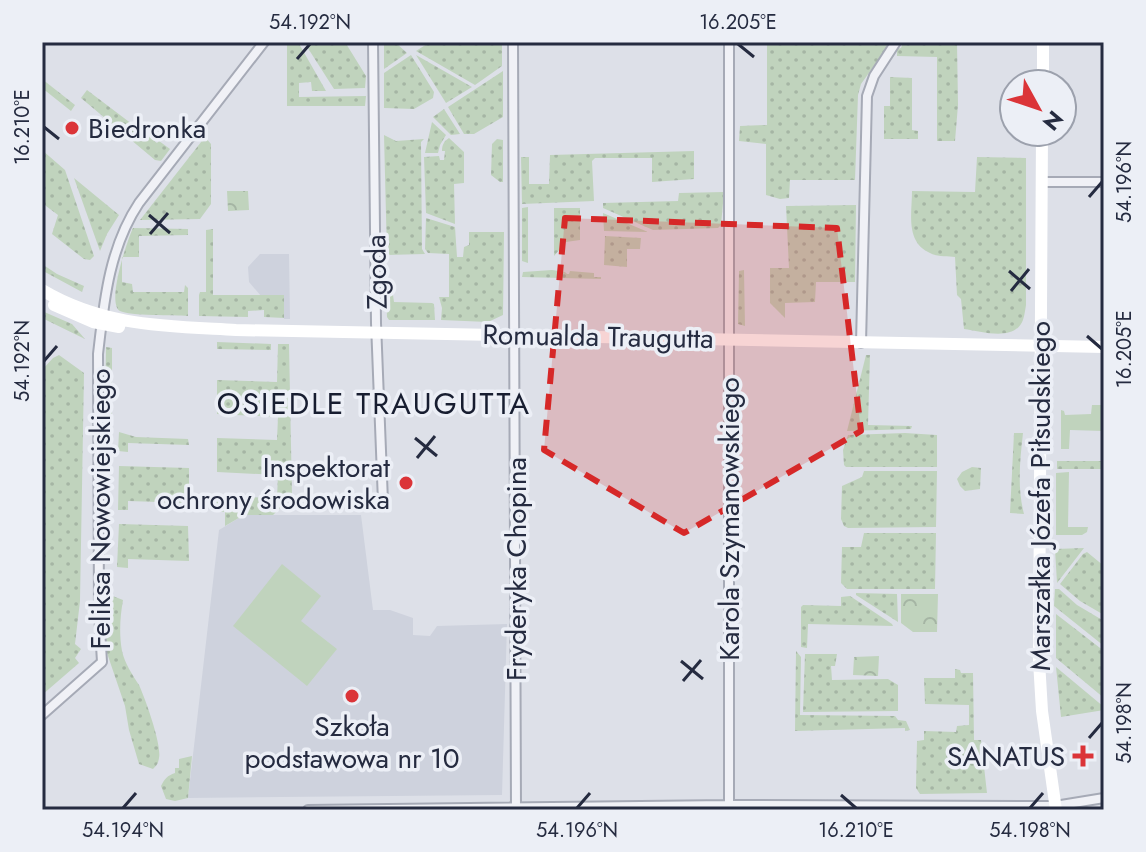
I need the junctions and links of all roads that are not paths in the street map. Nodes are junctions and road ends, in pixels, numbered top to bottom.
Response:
1 (264, 42) edge
2 (373, 42) edge
3 (513, 42) edge
4 (729, 42) edge
5 (896, 42) edge
6 (1043, 42) edge
7 (1043, 68) edge
8 (1042, 148) edge
9 (1042, 182) junction
10 (1104, 182) edge
11 (42, 290) edge
12 (42, 299) edge
13 (102, 320) junction
14 (377, 332) junction
15 (515, 335) junction
16 (730, 339) junction
17 (861, 343) junction
18 (1041, 346) junction
19 (1104, 347) edge
20 (383, 502) dead end
21 (42, 715) edge
22 (1104, 798) edge
23 (729, 805) junction
24 (516, 808) junction
25 (1056, 808) edge
26 (308, 810) edge

1 - 13 street, Feliksa Nowowiejskiego
2 - 14 street, Zgoda
3 - 15 street, Fryderyka Chopina
4 - 16 street, Karola Szymanowskiego
5 - 17 street
6 - 7 main road
8 - 9 main road, Marszałka Józefa Piłsudskiego
9 - 10 street
9 - 18 main road, Marszałka Józefa Piłsudskiego
11 - 13 main road, Romualda Traugutta
12 - 13 main road, Romualda Traugutta
13 - 14 main road, Romualda Traugutta
13 - 21 street, Feliksa Nowowiejskiego
14 - 15 main road, Romualda Traugutta
14 - 20 street, Zgoda
15 - 16 main road, Romualda Traugutta
15 - 24 street, Fryderyka Chopina
16 - 17 main road, Romualda Traugutta
16 - 23 street, Karola Szymanowskiego
17 - 18 main road, Romualda Traugutta
18 - 19 main road, Romualda Traugutta
18 - 25 main road, Marszałka Józefa Piłsudskiego
22 - 25 street
23 - 24 street
23 - 25 street
24 - 26 street

